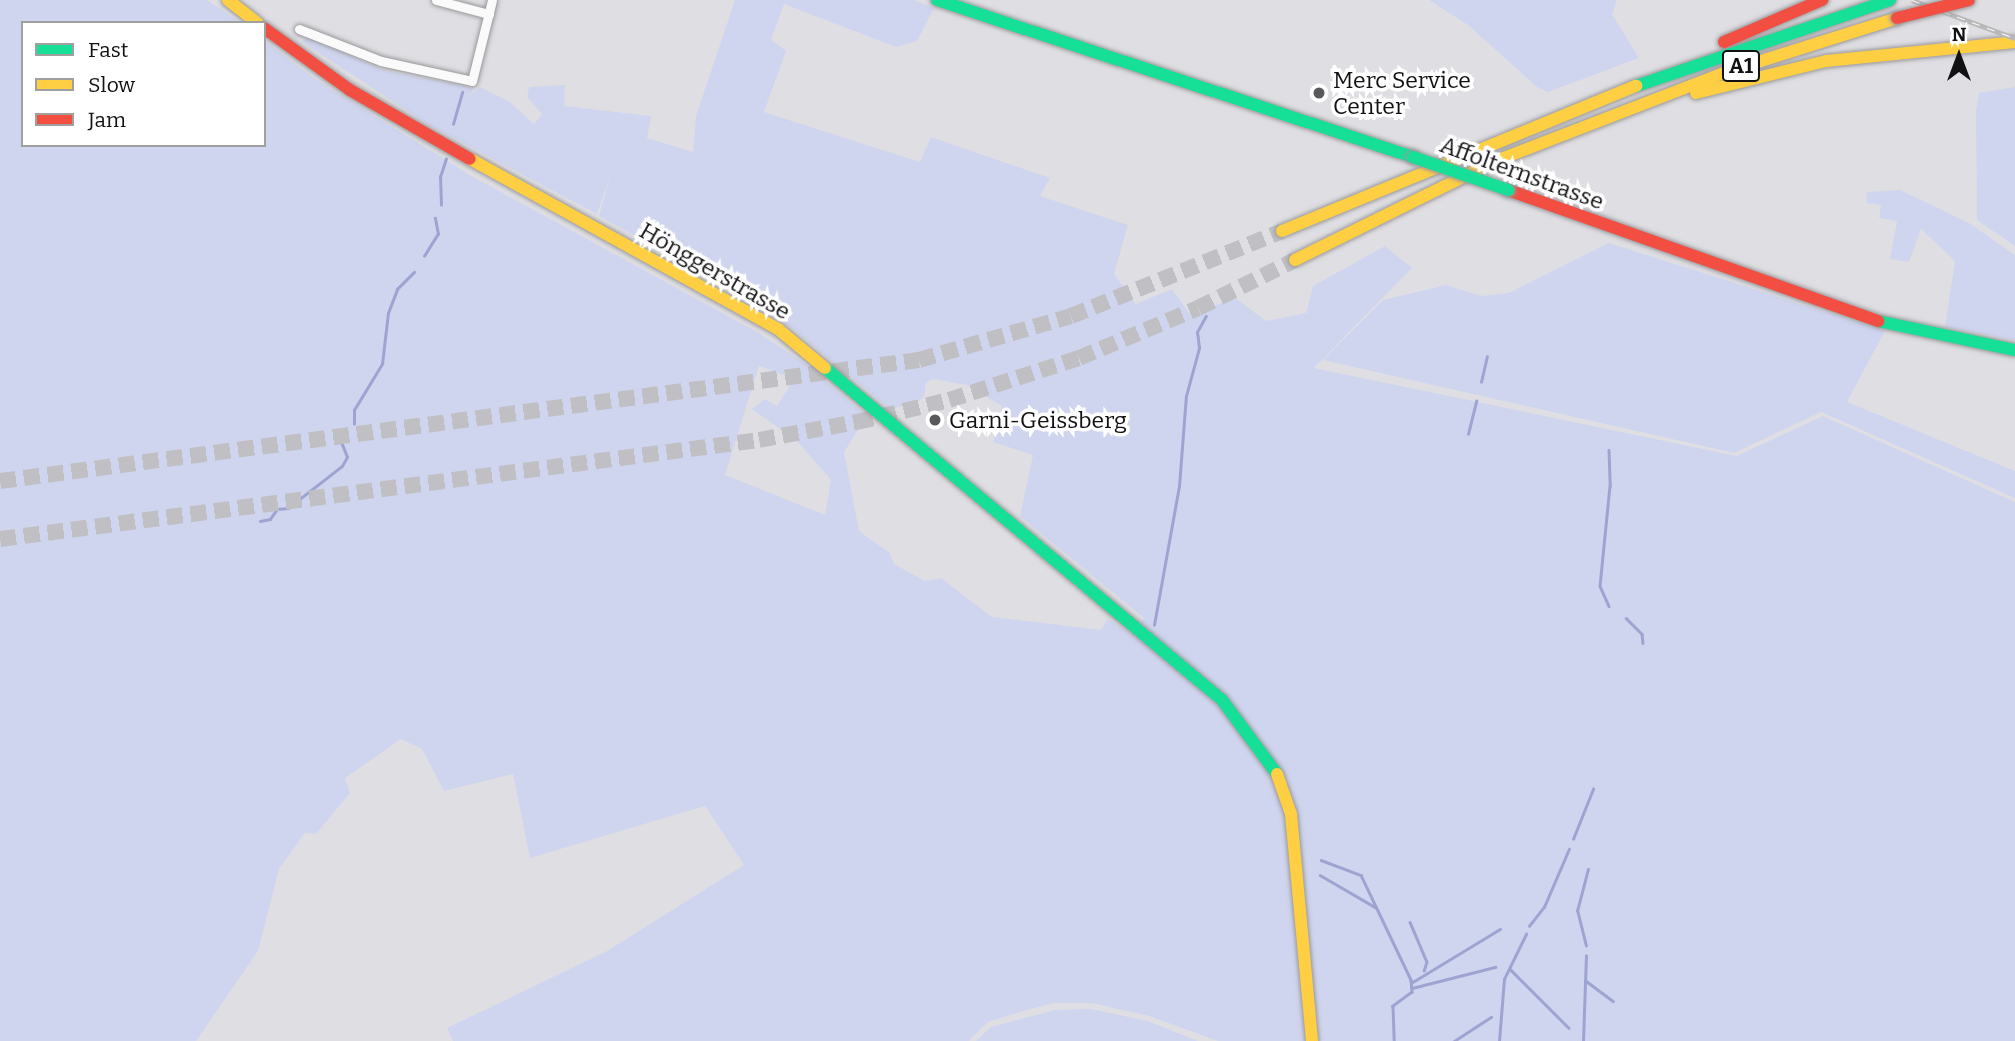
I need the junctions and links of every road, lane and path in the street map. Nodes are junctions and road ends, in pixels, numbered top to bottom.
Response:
1 (228, 0) edge
2 (436, 0) edge
3 (492, 0) edge
4 (937, 0) edge
5 (1822, 0) edge
6 (1890, 0) edge
7 (1969, 0) edge
8 (489, 14) junction
9 (254, 21) edge
10 (266, 29) edge
11 (299, 29) dead end
12 (2015, 42) edge
13 (1675, 70) junction
14 (1590, 124) junction
15 (1282, 231) tunnel mouth
16 (1295, 260) tunnel mouth
17 (2015, 350) edge
18 (1312, 1041) edge

1 - 9 main road
2 - 8 street
3 - 8 street
4 - 17 main road, Affolternstrasse, bridge
5 - 13 main road
6 - 13 main road, A1
7 - 14 main road, A1, bridge
8 - 11 street
10 - 18 main road, Hönggerstrasse
12 - 14 main road
13 - 15 main road, A1
14 - 16 main road, A1

